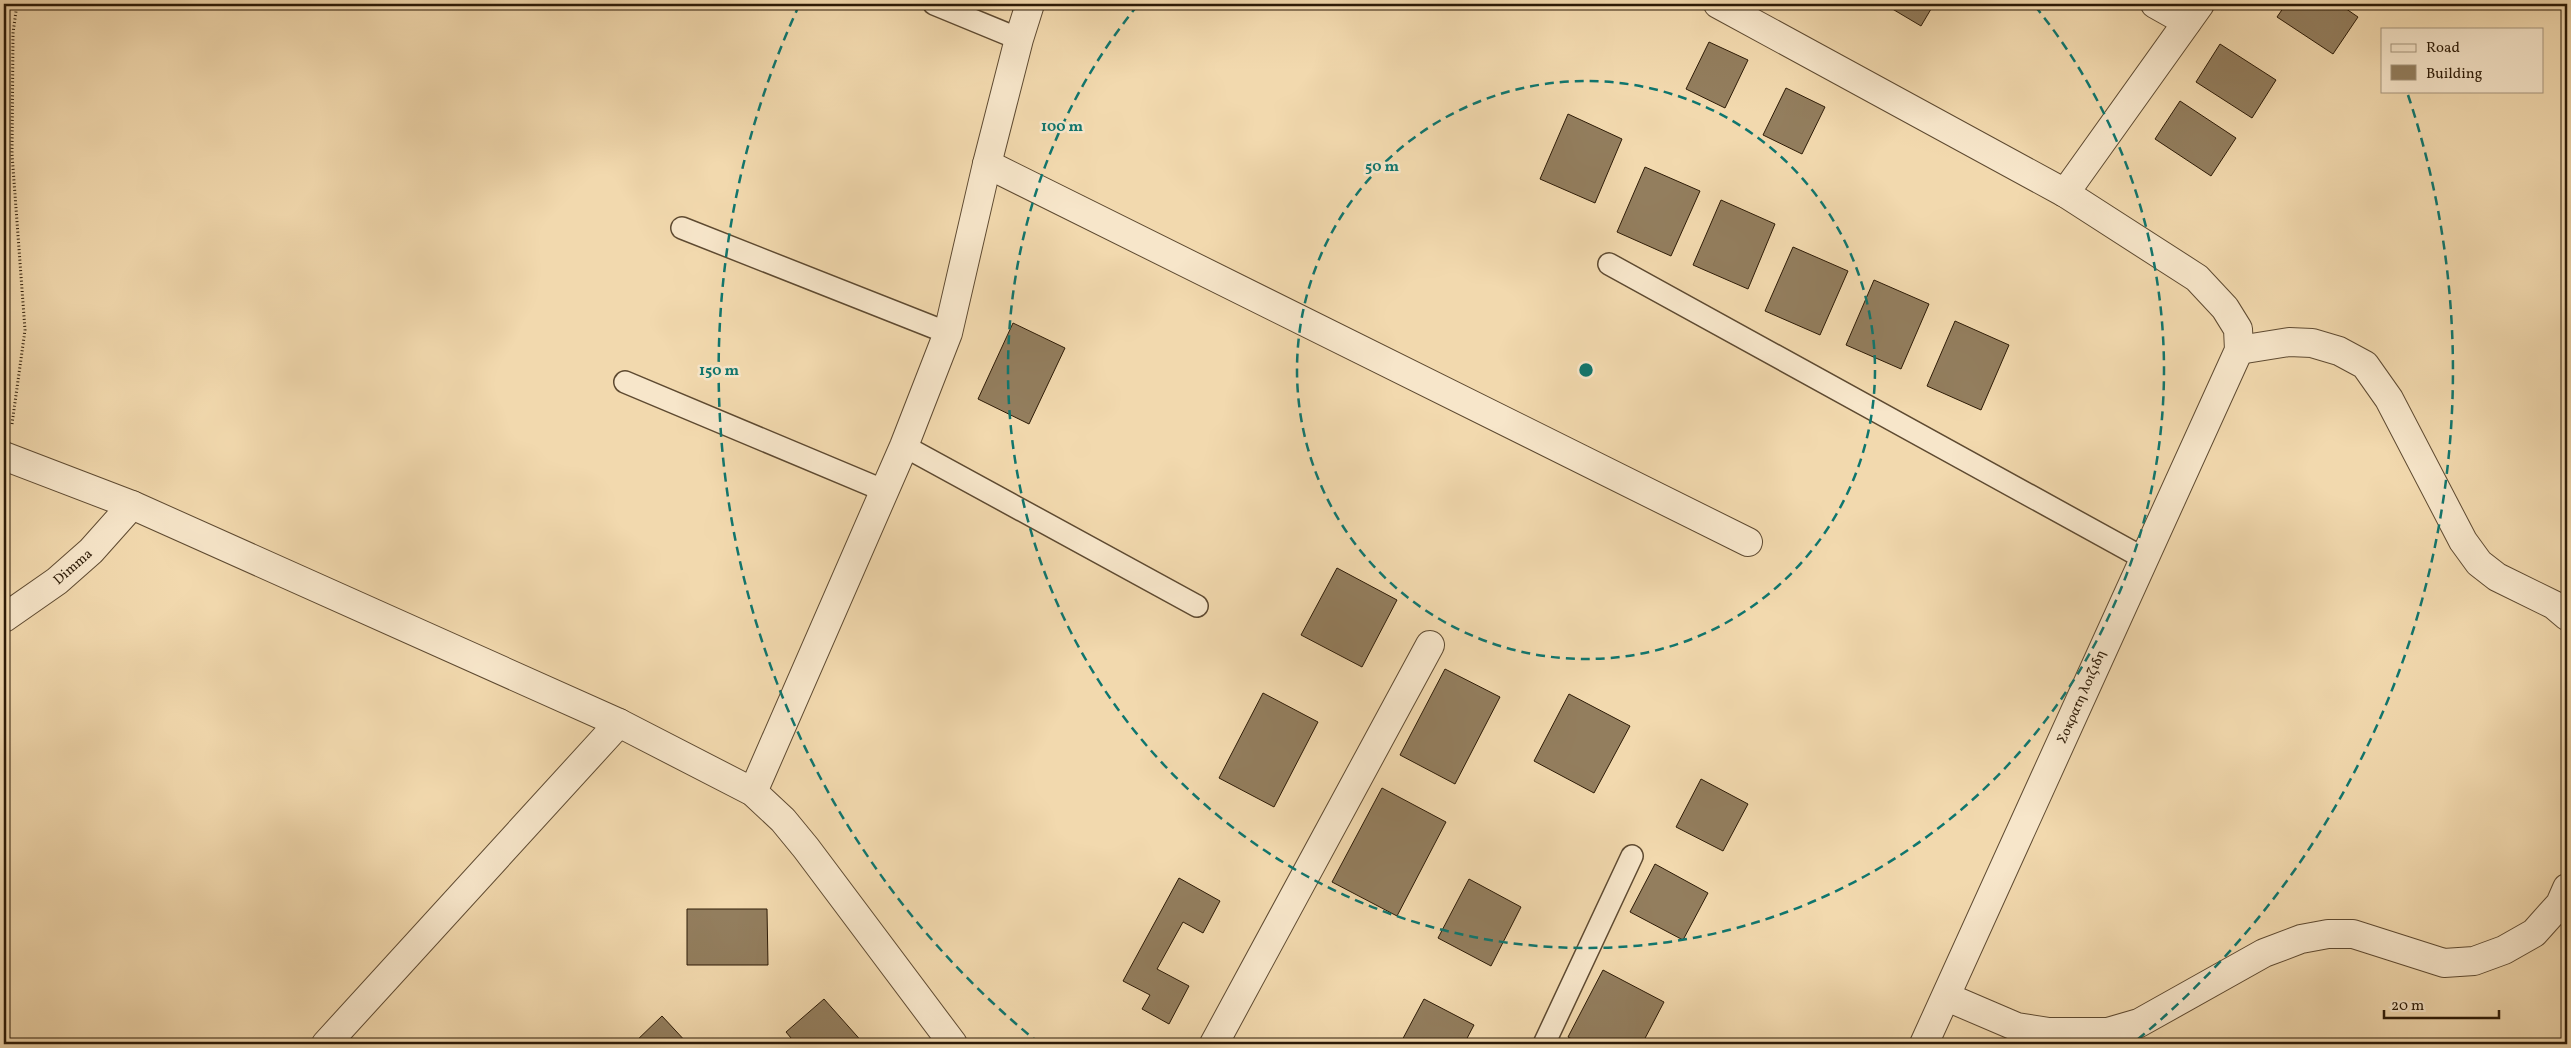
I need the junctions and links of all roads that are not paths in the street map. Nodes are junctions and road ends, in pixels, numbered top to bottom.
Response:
1 (934, 4) edge
2 (1030, 4) edge
3 (1718, 4) edge
4 (2155, 4) edge
5 (2194, 13) edge
6 (1019, 39) junction
7 (987, 164) junction
8 (2065, 193) junction
9 (682, 228) dead end
10 (1609, 264) dead end
11 (948, 333) junction
12 (2239, 350) junction
13 (625, 382) dead end
14 (904, 446) junction
15 (5, 457) edge
16 (885, 491) junction
17 (132, 505) junction
18 (1748, 542) dead end
19 (2145, 559) junction
20 (1196, 606) dead end
21 (2567, 616) edge
22 (4, 618) edge
23 (1430, 645) dead end
24 (619, 723) junction
25 (753, 792) junction
26 (1632, 856) dead end
27 (2567, 888) edge
28 (1947, 997) junction
29 (326, 1044) edge
30 (953, 1044) edge
31 (1214, 1044) edge
32 (1544, 1044) edge
33 (1924, 1044) edge

1 - 6 lane
2 - 6 street
3 - 8 street
4 - 5 street
5 - 8 street
6 - 7 street
7 - 11 street
7 - 18 street
8 - 12 street
9 - 11 lane
10 - 19 lane
11 - 14 street
12 - 19 street, Σοκρατη λοιζιδη
12 - 21 street
13 - 16 lane
14 - 16 street
14 - 20 lane
15 - 17 street
16 - 25 street
17 - 22 street, Dimma
17 - 24 street
19 - 28 street, Σοκρατη λοιζιδη
23 - 31 street
24 - 25 street
24 - 29 street
25 - 30 street
26 - 32 lane
27 - 28 street
28 - 33 street, Σοκρατη λοιζιδη

